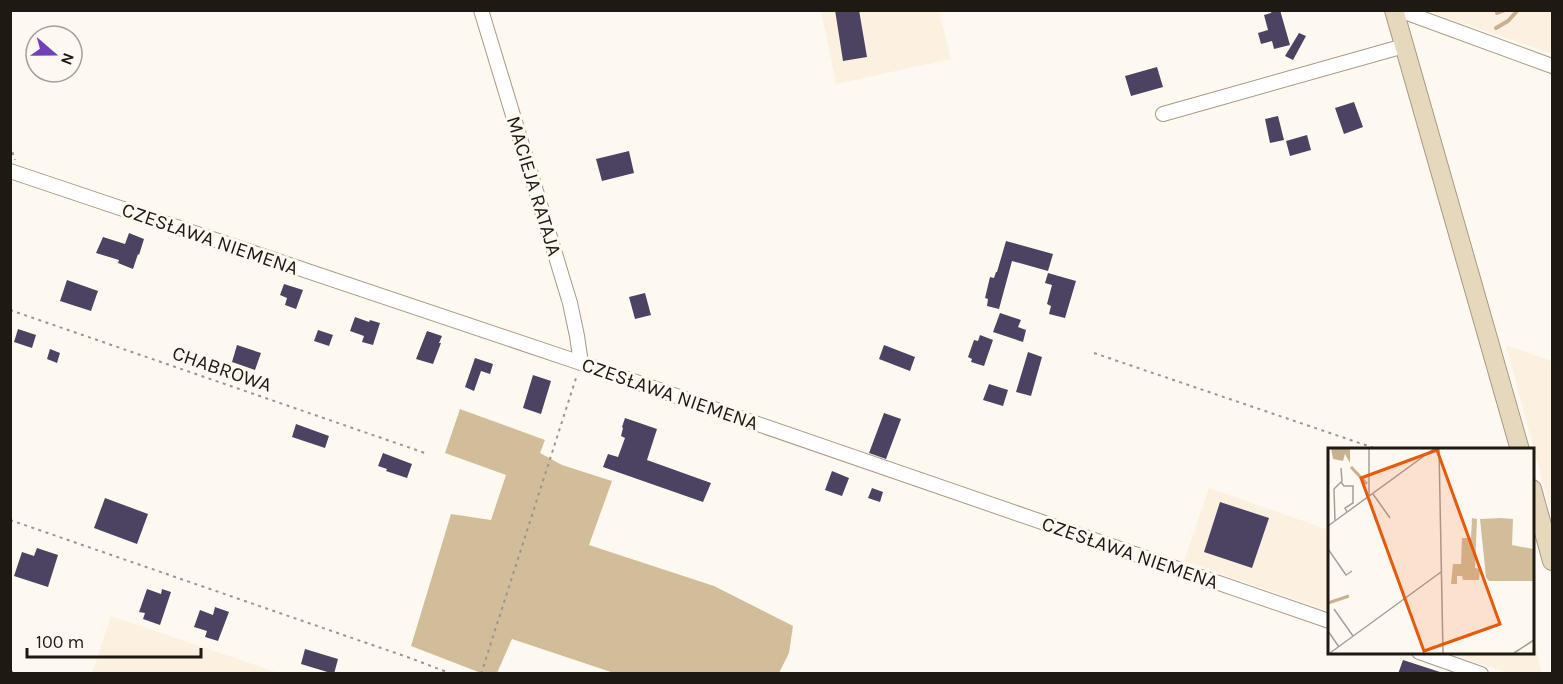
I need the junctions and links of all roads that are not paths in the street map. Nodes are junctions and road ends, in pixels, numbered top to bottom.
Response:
1 (481, 10) edge
2 (1394, 10) edge
3 (1399, 10) edge
4 (1404, 46) junction
5 (1552, 66) edge
6 (1163, 114) dead end
7 (10, 171) edge
8 (580, 363) junction
9 (1519, 448) edge
10 (1533, 493) edge
11 (1552, 561) edge
12 (1328, 621) edge
13 (1425, 654) edge
14 (1482, 674) edge

1 - 8 street, MACIEJA RATAJA
2 - 4 main road
3 - 5 street
4 - 6 street
4 - 9 main road
7 - 8 street, CZESŁAWA NIEMENA
8 - 12 street, CZESŁAWA NIEMENA
10 - 11 main road
13 - 14 street

